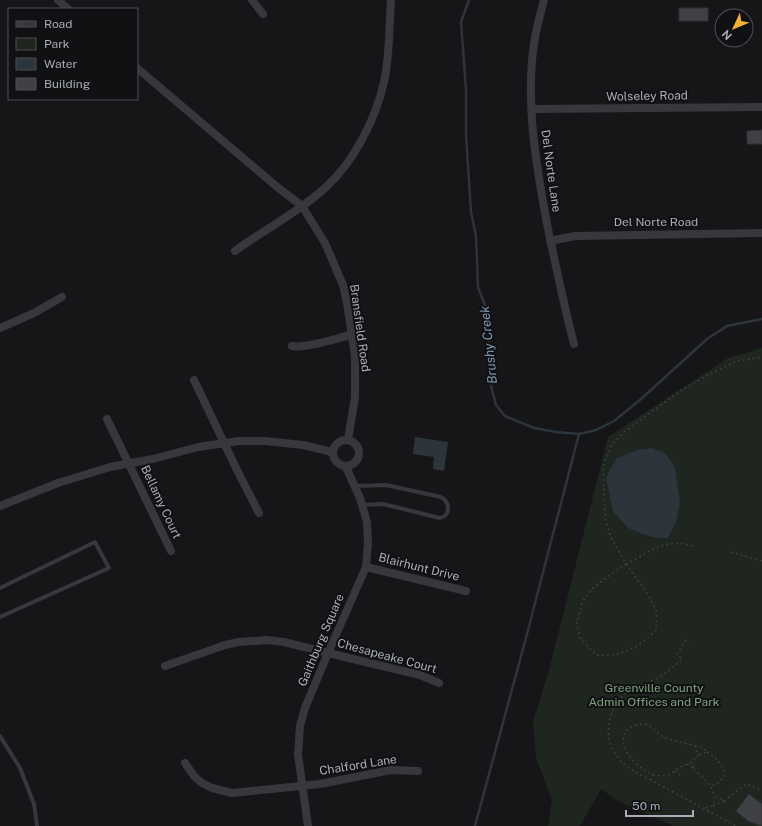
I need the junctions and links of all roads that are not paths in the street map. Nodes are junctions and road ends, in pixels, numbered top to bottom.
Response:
1 (58, 0) edge
2 (252, 0) edge
3 (391, 0) edge
4 (544, 0) edge
5 (67, 8) edge
6 (263, 14) dead end
7 (138, 69) edge
8 (762, 107) edge
9 (532, 109) junction
10 (302, 206) junction
11 (762, 233) edge
12 (550, 241) junction
13 (235, 251) dead end
14 (62, 298) dead end
15 (0, 328) edge
16 (351, 335) junction
17 (574, 344) dead end
18 (292, 346) dead end
19 (194, 380) dead end
20 (107, 419) dead end
21 (348, 440) junction
22 (224, 444) junction
23 (332, 452) junction
24 (129, 463) junction
25 (346, 467) junction
26 (355, 486) junction
27 (362, 505) junction
28 (0, 506) edge
29 (259, 513) dead end
30 (171, 551) dead end
31 (366, 567) junction
32 (0, 588) edge
33 (466, 591) dead end
34 (0, 617) edge
35 (328, 653) junction
36 (165, 666) dead end
37 (439, 683) dead end
38 (0, 736) edge
39 (185, 763) dead end
40 (418, 771) dead end
41 (302, 786) junction
42 (37, 826) edge
43 (308, 826) edge

1 - 5 street
2 - 6 street
3 - 10 street
4 - 9 street, Del Norte Lane
7 - 10 street, Bransfield Road
8 - 9 street, Wolseley Road
9 - 12 street, Del Norte Lane
10 - 13 street
10 - 16 street, Bransfield Road
11 - 12 street, Del Norte Road
12 - 17 street, Del Norte Lane
14 - 15 street
16 - 18 street
16 - 21 street, Bransfield Road
19 - 22 street
20 - 24 street, Bellamy Court
21 - 23 street
21 - 25 street
22 - 23 street
22 - 24 street
22 - 29 street
23 - 25 street
24 - 28 street
24 - 30 street, Bellamy Court
25 - 26 street, Gaithburg Square
26 - 27 street, Gaithburg Square
26 - 27 lane
27 - 31 street, Gaithburg Square
31 - 33 street, Blairhunt Drive
31 - 35 street, Gaithburg Square
32 - 34 lane
35 - 36 street, Chesapeake Court
35 - 37 street, Chesapeake Court
35 - 41 street, Gaithburg Square
38 - 42 lane
39 - 41 street, Chalford Lane
40 - 41 street, Chalford Lane
41 - 43 street, Gaithburg Square

